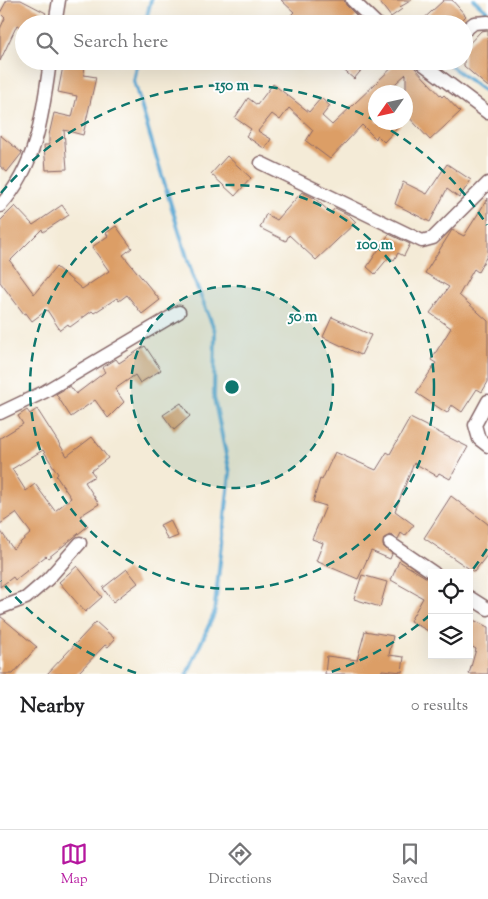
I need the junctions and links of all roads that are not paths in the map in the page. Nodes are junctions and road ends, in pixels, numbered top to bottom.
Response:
1 (59, 0) edge
2 (352, 0) edge
3 (56, 15) edge
4 (367, 15) edge
5 (488, 22) edge
6 (473, 24) edge
7 (49, 70) edge
8 (436, 70) edge
9 (488, 113) edge
10 (261, 163) dead end
11 (488, 183) edge
12 (0, 206) edge
13 (179, 312) dead end
14 (488, 401) edge
15 (0, 413) edge
16 (488, 446) edge
17 (80, 544) dead end
18 (390, 544) dead end
19 (428, 569) edge
20 (473, 600) edge
21 (0, 608) edge
22 (488, 610) edge

1 - 3 street
2 - 4 street
5 - 6 street
7 - 12 street
8 - 9 street
10 - 11 street
13 - 15 street
14 - 16 street
17 - 21 street
18 - 19 street
20 - 22 street

